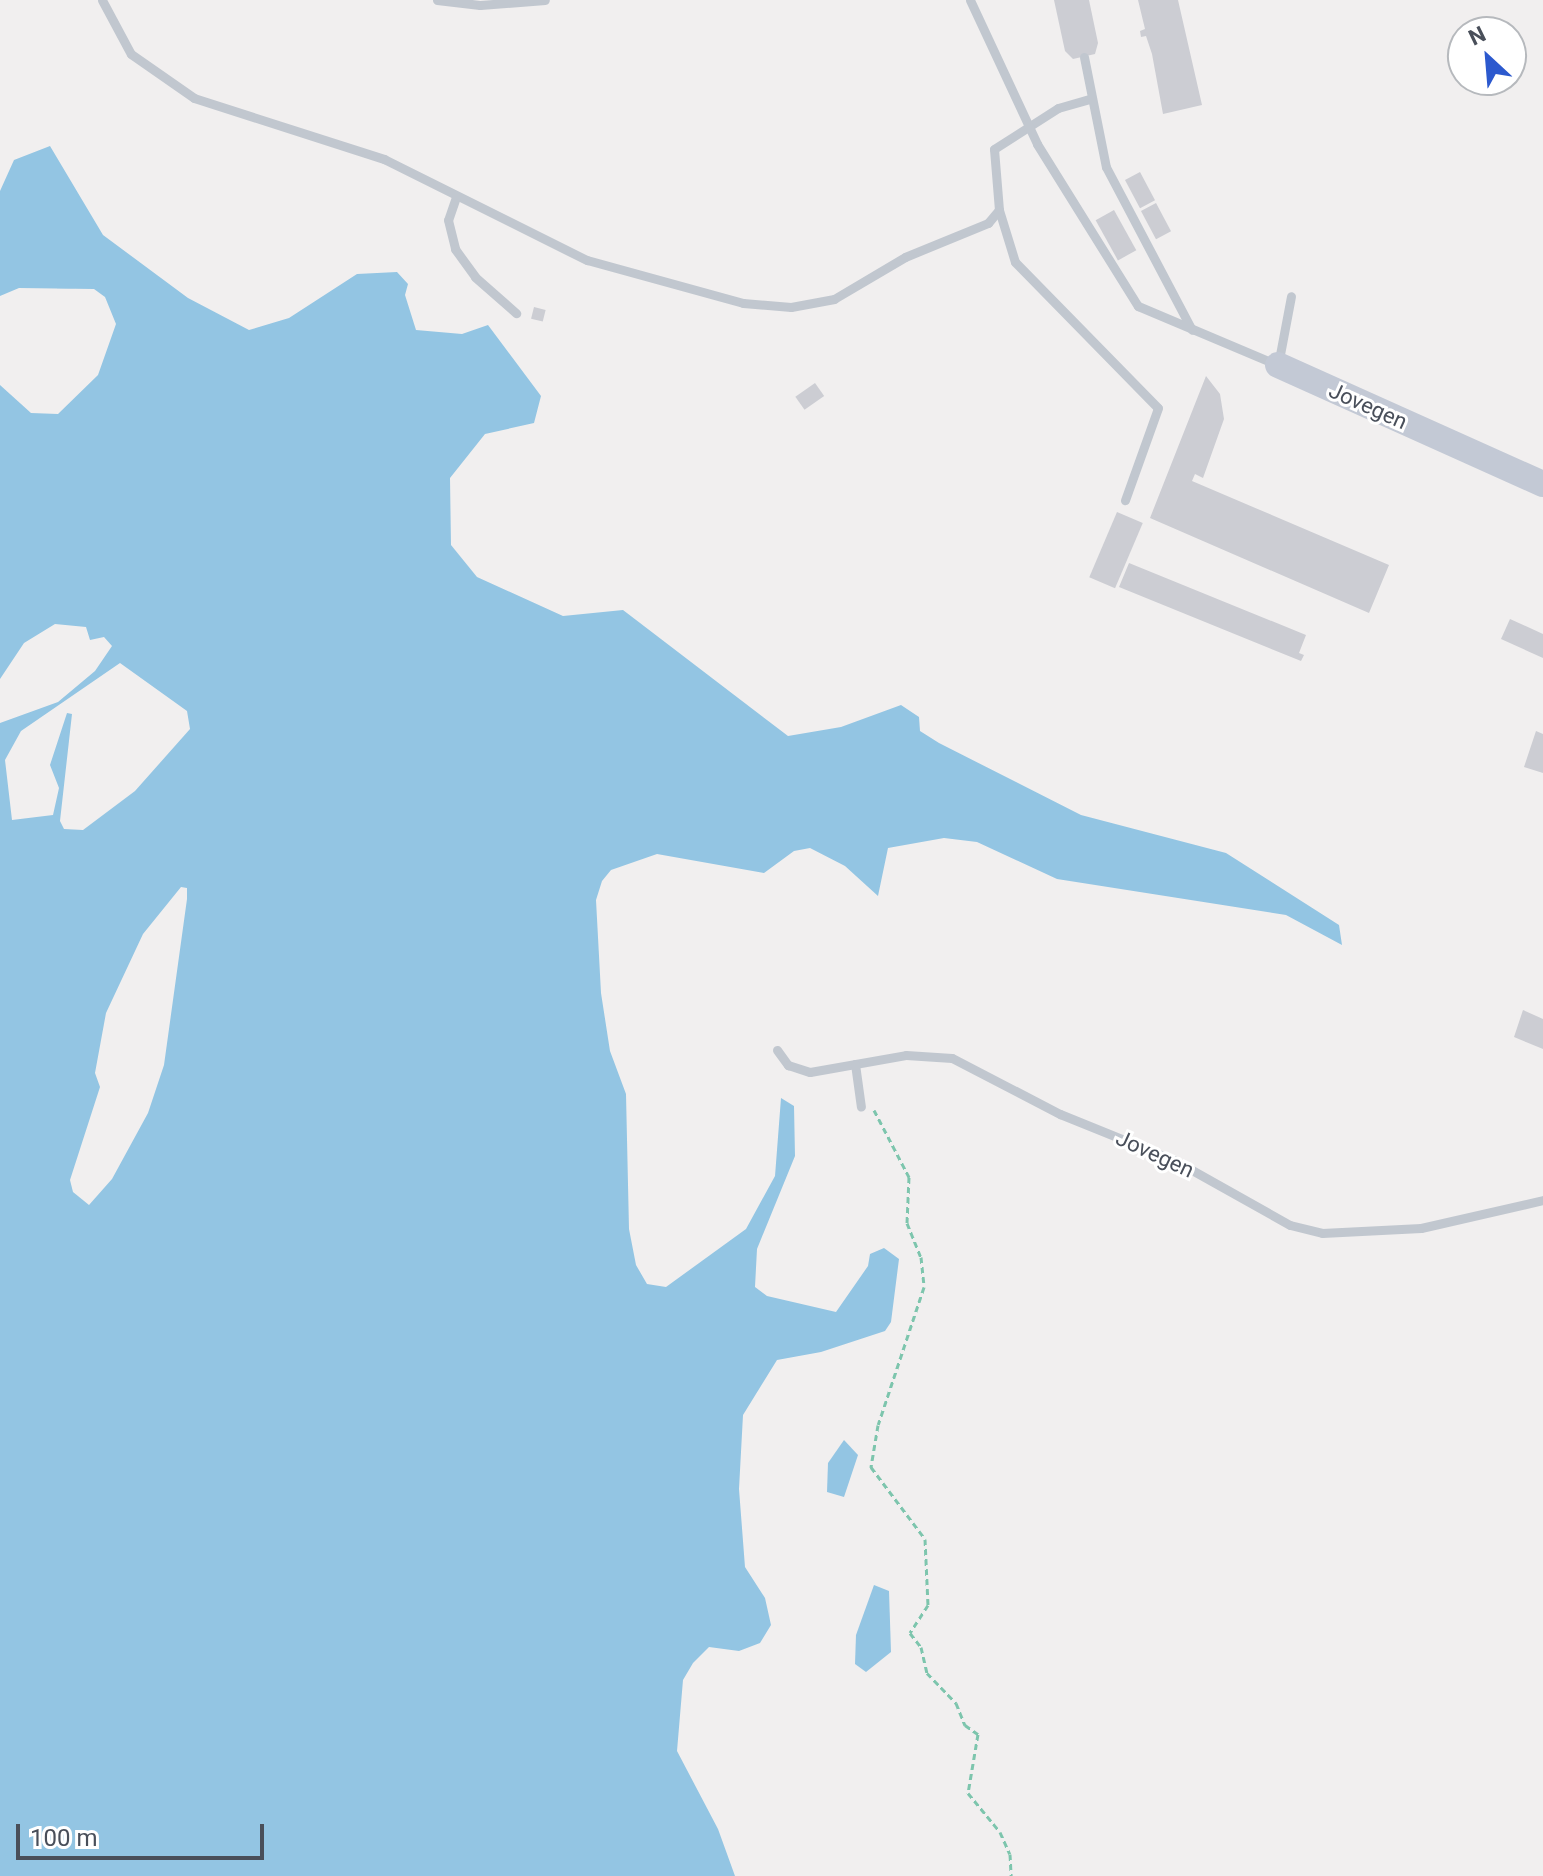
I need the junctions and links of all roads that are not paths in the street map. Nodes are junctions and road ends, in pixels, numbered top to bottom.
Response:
1 (102, 0) edge
2 (437, 0) edge
3 (545, 0) edge
4 (970, 0) edge
5 (1084, 57) dead end
6 (1092, 98) junction
7 (1027, 125) junction
8 (456, 197) junction
9 (999, 210) junction
10 (1291, 296) dead end
11 (516, 313) dead end
12 (1192, 330) junction
13 (1278, 365) junction
14 (1543, 484) edge
15 (1125, 500) dead end
16 (777, 1050) dead end
17 (855, 1064) junction
18 (861, 1105) road end
19 (1543, 1200) edge

1 - 8 lane
2 - 3 lane
4 - 7 lane, Jovegen
5 - 6 lane
6 - 7 lane
6 - 12 lane
7 - 9 lane
7 - 12 lane, Jovegen
8 - 9 lane
8 - 11 lane
9 - 15 lane
10 - 13 lane
12 - 13 lane, Jovegen
13 - 14 street, Jovegen
16 - 17 lane, Jovegen
17 - 18 lane
17 - 19 lane, Jovegen

